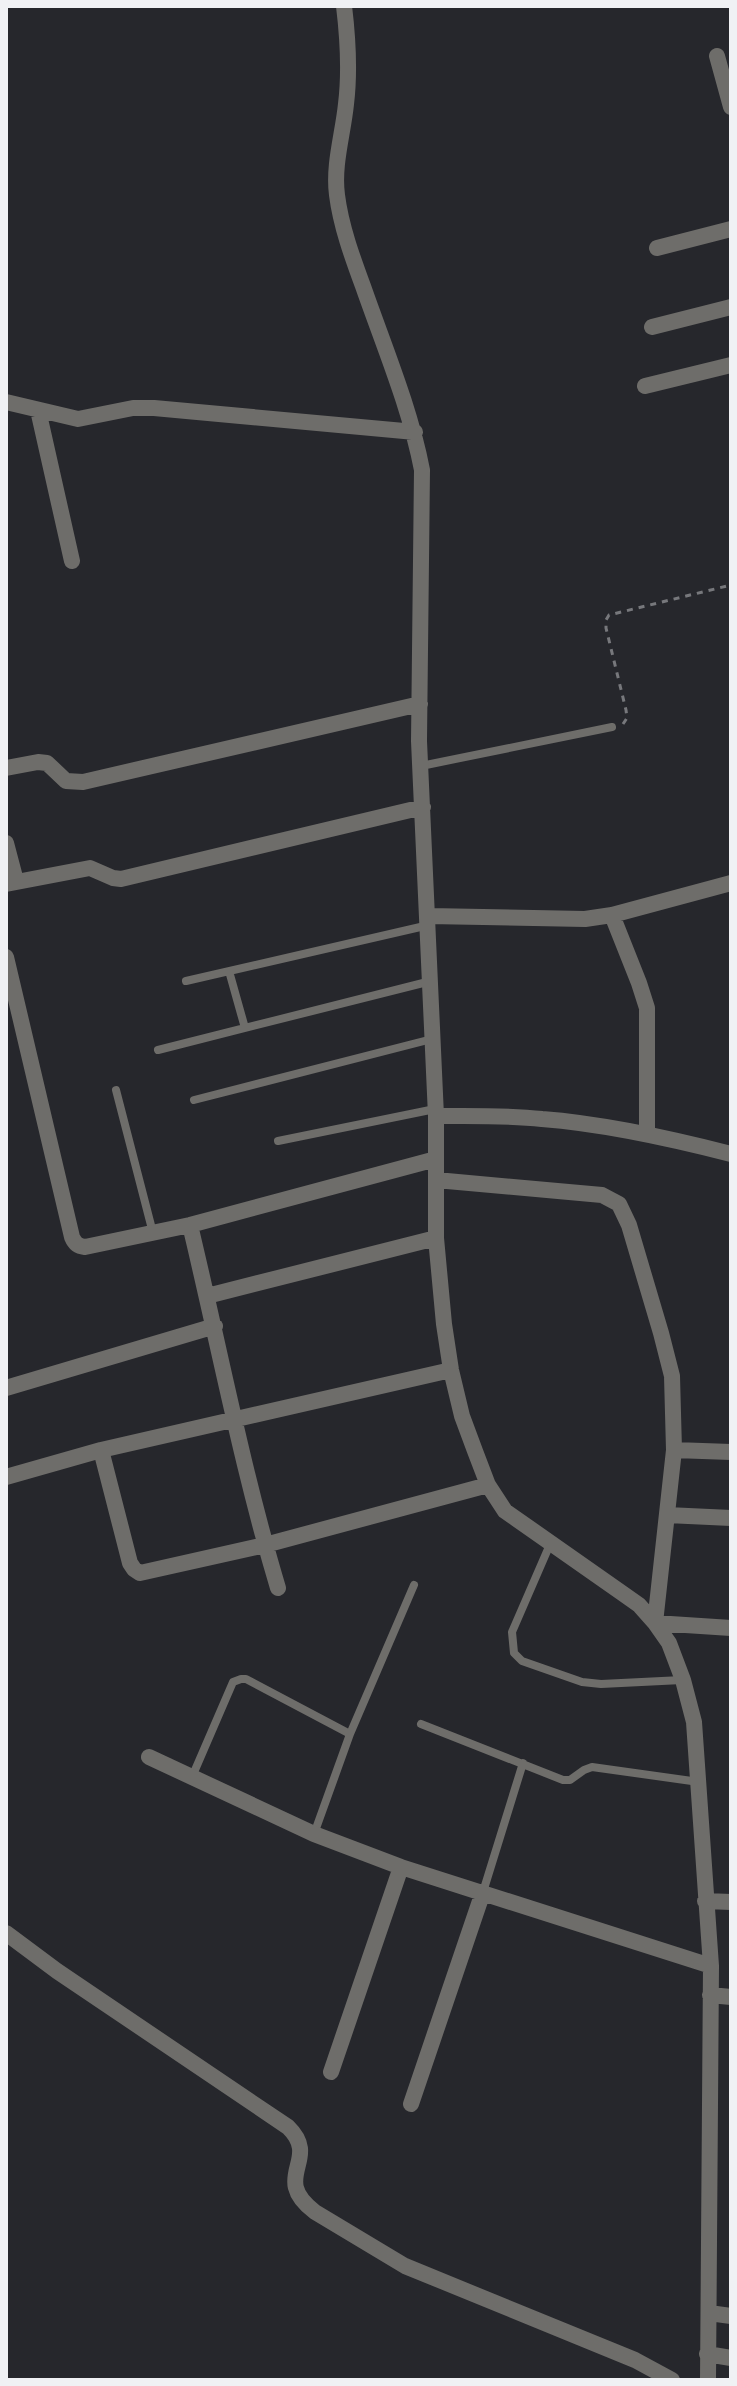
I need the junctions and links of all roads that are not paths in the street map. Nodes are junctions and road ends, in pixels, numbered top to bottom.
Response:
1 (344, 6) edge
2 (717, 56) dead end
3 (727, 78) edge
4 (731, 107) edge
5 (731, 229) edge
6 (657, 248) dead end
7 (731, 307) edge
8 (652, 327) dead end
9 (731, 365) edge
10 (645, 386) dead end
11 (6, 402) edge
12 (38, 410) junction
13 (415, 432) junction
14 (72, 561) dead end
15 (420, 704) junction
16 (612, 727) road end
17 (421, 766) junction
18 (6, 768) edge
19 (423, 807) junction
20 (6, 843) edge
21 (11, 882) edge
22 (731, 883) edge
23 (612, 915) junction
24 (429, 920) junction
25 (6, 957) edge
26 (229, 971) junction
27 (431, 980) junction
28 (186, 981) dead end
29 (245, 1028) junction
30 (433, 1039) junction
31 (158, 1050) dead end
32 (116, 1090) dead end
33 (194, 1100) dead end
34 (436, 1112) junction
35 (647, 1134) junction
36 (278, 1141) dead end
37 (731, 1154) edge
38 (436, 1159) junction
39 (436, 1180) junction
40 (190, 1225) junction
41 (153, 1233) junction
42 (436, 1238) junction
43 (207, 1296) junction
44 (215, 1326) junction
45 (451, 1370) junction
46 (6, 1388) edge
47 (234, 1419) junction
48 (101, 1450) junction
49 (674, 1450) junction
50 (731, 1452) edge
51 (6, 1477) edge
52 (488, 1485) junction
53 (667, 1515) junction
54 (731, 1518) edge
55 (551, 1542) junction
56 (265, 1545) junction
57 (414, 1585) dead end
58 (278, 1588) dead end
59 (655, 1623) junction
60 (731, 1628) edge
61 (683, 1680) junction
62 (421, 1724) dead end
63 (350, 1734) junction
64 (149, 1757) dead end
65 (523, 1763) junction
66 (192, 1777) junction
67 (699, 1782) junction
68 (314, 1834) junction
69 (401, 1867) junction
70 (483, 1892) junction
71 (705, 1901) junction
72 (731, 1902) edge
73 (6, 1933) edge
74 (711, 1966) junction
75 (710, 1995) junction
76 (731, 1997) edge
77 (331, 2072) dead end
78 (411, 2104) dead end
79 (709, 2313) junction
80 (731, 2316) edge
81 (707, 2354) junction
82 (731, 2358) edge
83 (672, 2380) edge
84 (708, 2380) edge

1 - 13 street
2 - 3 street
3 - 4 street
5 - 6 street
7 - 8 street
9 - 10 street
11 - 12 street
12 - 13 street
12 - 14 street
13 - 15 street
15 - 17 street
15 - 18 street
16 - 17 lane
17 - 19 street
19 - 21 street
19 - 24 street
20 - 21 street
22 - 23 street
23 - 24 street
23 - 35 street
24 - 26 lane
24 - 27 street
25 - 41 street
26 - 28 lane
26 - 29 lane
27 - 29 lane
27 - 30 street
29 - 31 lane
30 - 33 lane
30 - 34 street
32 - 41 lane
34 - 35 street
34 - 36 lane
34 - 38 street
35 - 37 street
38 - 39 street
38 - 40 street
39 - 42 street
39 - 49 street
40 - 41 street
40 - 43 street
42 - 43 street
42 - 45 street
43 - 44 street
44 - 46 street
44 - 47 street
45 - 47 street
45 - 52 street
47 - 48 street
47 - 56 street
48 - 51 street
48 - 56 street
49 - 50 street
49 - 53 street
52 - 55 street
52 - 56 street
53 - 54 street
53 - 59 street
55 - 59 street
55 - 61 lane
56 - 58 street
57 - 63 lane
59 - 60 street
59 - 61 street
61 - 67 street
62 - 65 lane
63 - 66 lane
63 - 68 lane
64 - 66 street
65 - 67 lane
65 - 70 lane
66 - 68 street
67 - 71 street
68 - 69 street
69 - 70 street
69 - 77 street
70 - 74 street
70 - 78 street
71 - 72 street
71 - 74 street
73 - 83 street
74 - 75 street
75 - 76 street
75 - 79 street
79 - 80 street
79 - 81 street
81 - 82 street
81 - 84 street

